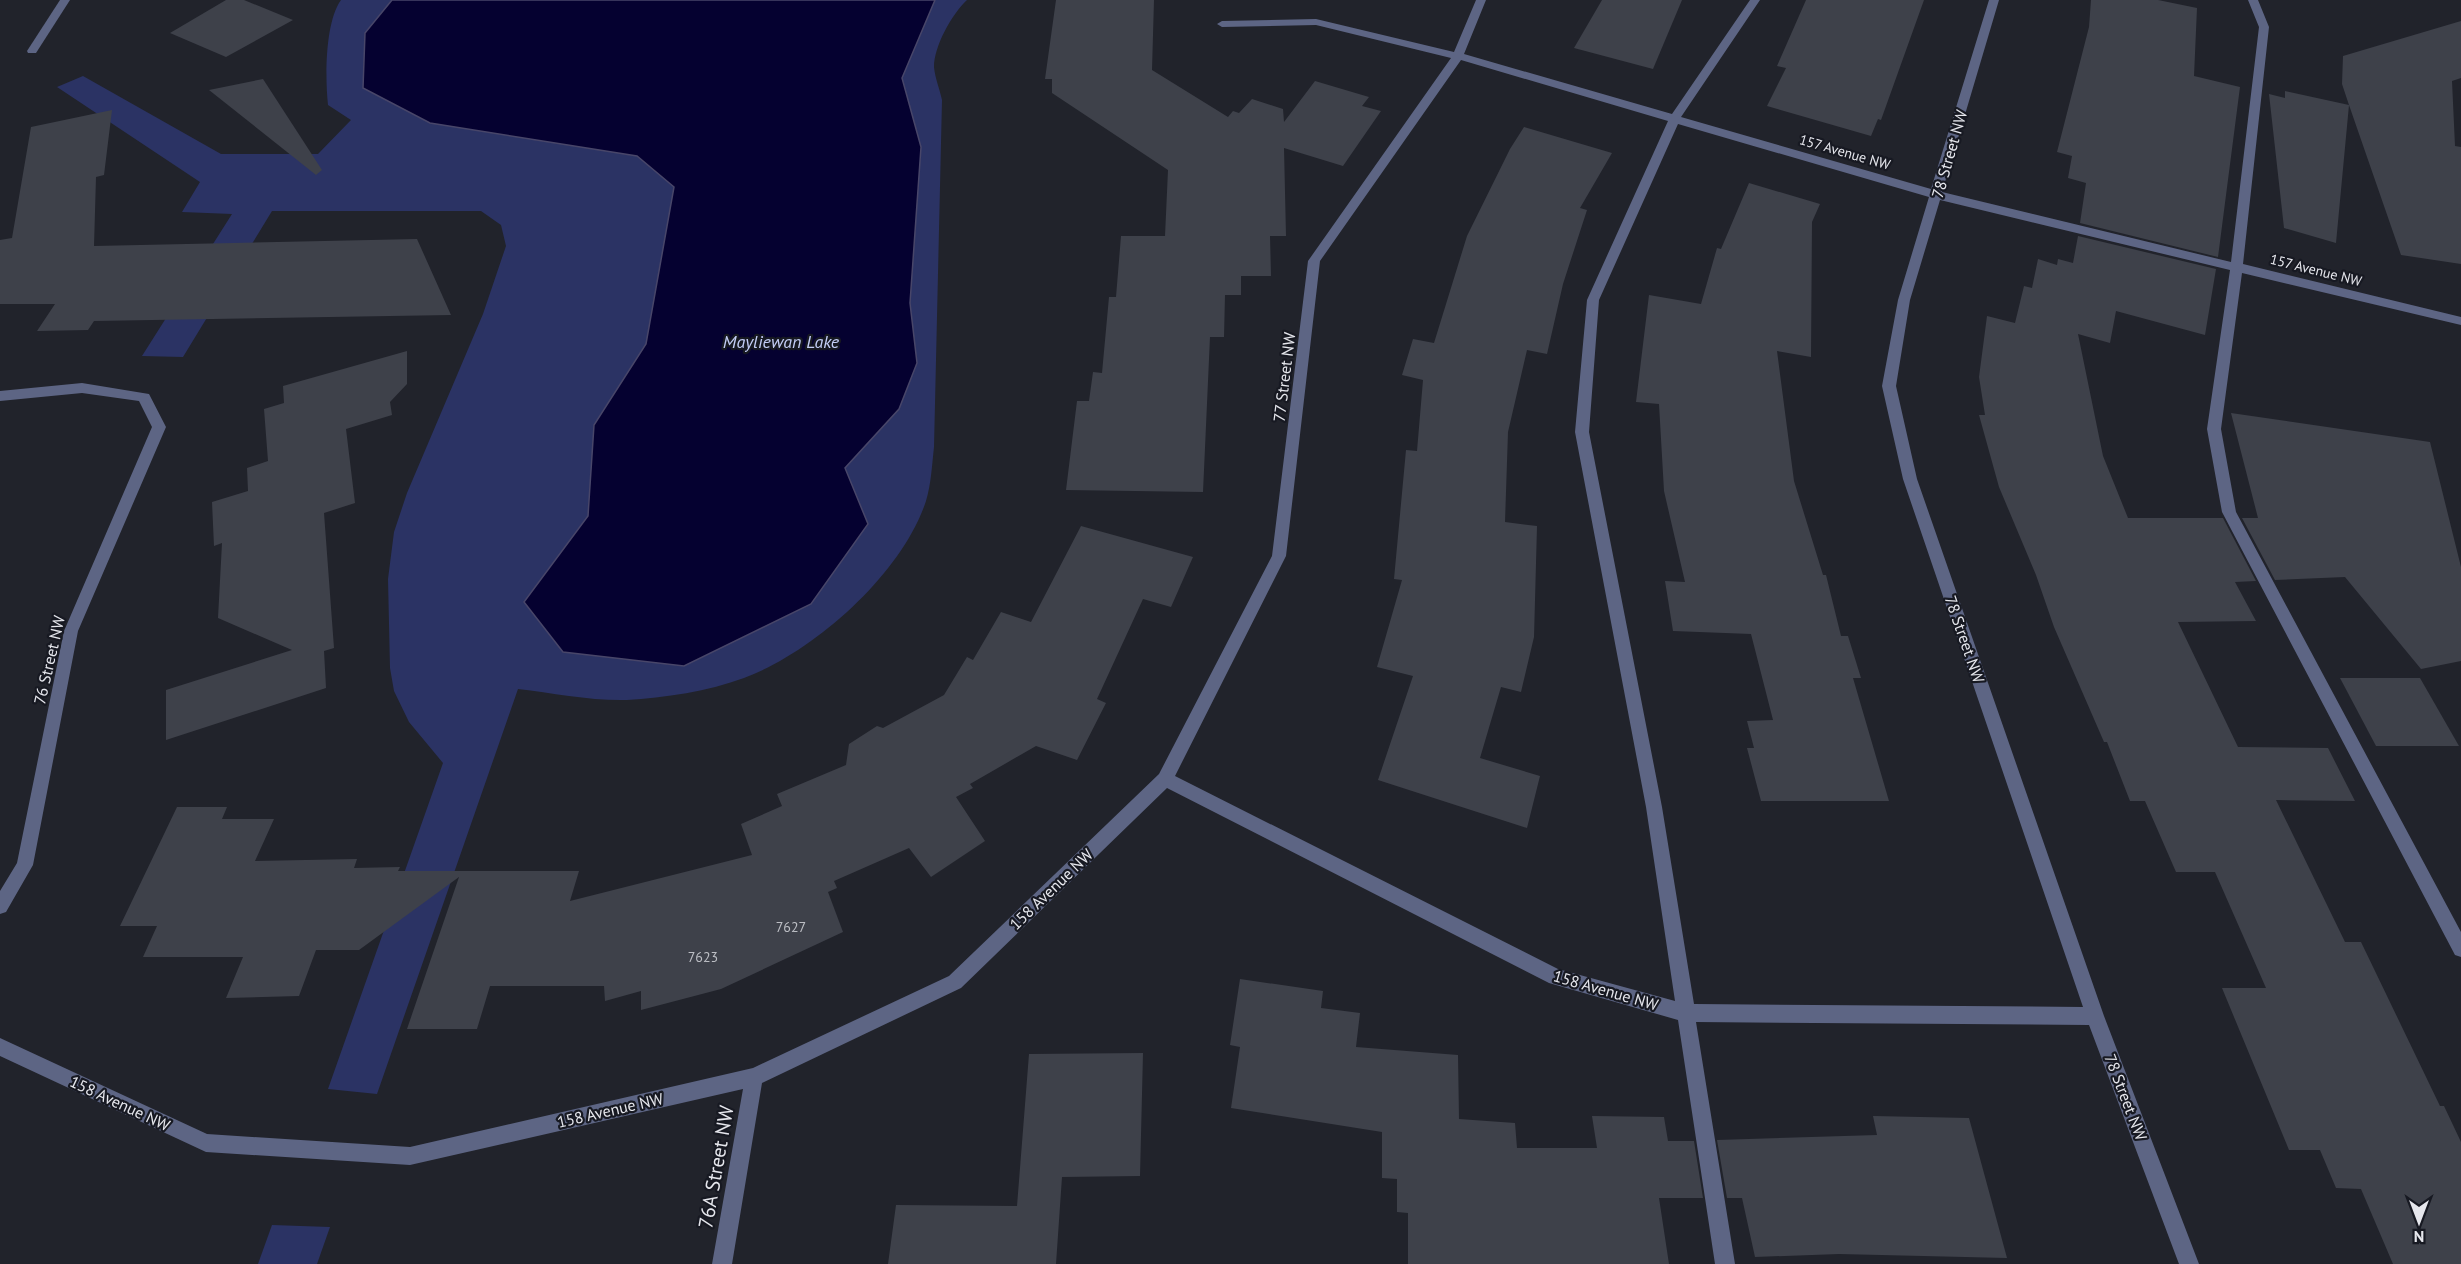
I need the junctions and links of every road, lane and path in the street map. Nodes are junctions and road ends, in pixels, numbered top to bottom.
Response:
1 (65, 0) edge
2 (1481, 0) edge
3 (1755, 0) edge
4 (1994, 0) edge
5 (2253, 0) edge
6 (1222, 24) dead end
7 (32, 51) dead end
8 (1458, 56) junction
9 (1675, 118) junction
10 (1937, 195) junction
11 (2237, 266) junction
12 (2461, 321) edge
13 (0, 396) edge
14 (1165, 779) junction
15 (0, 906) edge
16 (2461, 949) edge
17 (1686, 1012) junction
18 (2095, 1016) junction
19 (0, 1047) edge
20 (754, 1077) junction
21 (723, 1264) edge
22 (1725, 1264) edge
23 (2189, 1264) edge

1 - 7 street
2 - 8 street, 77 Street NW
3 - 9 street
4 - 10 street, 78 Street NW
5 - 11 street
6 - 8 street, 157 Avenue NW
8 - 9 street, 157 Avenue NW
8 - 14 street, 77 Street NW
9 - 10 street, 157 Avenue NW
9 - 17 street
10 - 11 street, 157 Avenue NW
10 - 18 street, 78 Street NW
11 - 12 street, 157 Avenue NW
11 - 16 street
13 - 15 street, 76 Street NW
14 - 17 street, 158 Avenue NW
14 - 20 street, 158 Avenue NW
17 - 18 street, 158 Avenue NW
17 - 22 street
18 - 23 street, 78 Street NW
19 - 20 street, 158 Avenue NW
20 - 21 street, 76A Street NW

